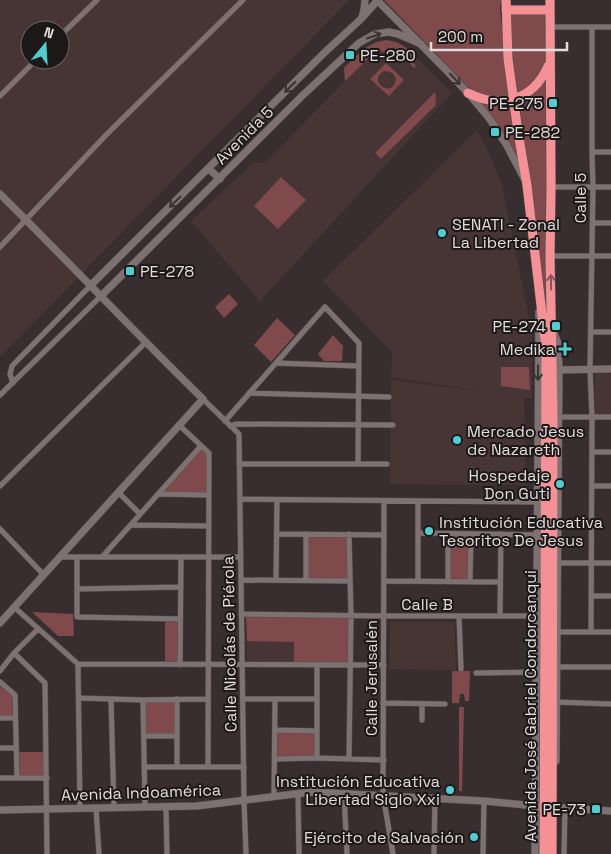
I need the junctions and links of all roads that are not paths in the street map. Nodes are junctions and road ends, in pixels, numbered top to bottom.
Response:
1 (96, 0) edge
2 (243, 0) edge
3 (364, 0) edge
4 (378, 0) edge
5 (506, 0) edge
6 (550, 0) edge
7 (506, 10) junction
8 (550, 10) junction
9 (361, 19) junction
10 (70, 26) edge
11 (611, 26) edge
12 (549, 27) junction
13 (592, 27) junction
14 (421, 44) junction
15 (324, 53) junction
16 (550, 62) junction
17 (335, 64) junction
18 (26, 70) edge
19 (468, 93) junction
20 (0, 96) edge
21 (513, 99) junction
22 (592, 152) junction
23 (611, 152) edge
24 (209, 168) junction
25 (220, 179) junction
26 (527, 185) junction
27 (551, 187) junction
28 (593, 187) junction
29 (611, 187) edge
30 (0, 194) edge
31 (26, 219) junction
32 (592, 223) junction
33 (611, 223) edge
34 (0, 247) edge
35 (550, 256) junction
36 (592, 256) junction
37 (611, 256) edge
38 (91, 285) junction
39 (540, 289) junction
40 (101, 296) junction
41 (591, 332) junction
42 (611, 332) edge
43 (145, 342) junction
44 (276, 363) junction
45 (358, 366) junction
46 (611, 369) edge
47 (552, 370) junction
48 (590, 370) junction
49 (13, 383) junction
50 (249, 393) junction
51 (0, 395) edge
52 (358, 396) junction
53 (389, 397) dead end
54 (203, 399) junction
55 (552, 417) junction
56 (592, 417) junction
57 (611, 417) edge
58 (225, 421) junction
59 (179, 425) junction
60 (357, 425) junction
61 (393, 425) dead end
62 (230, 426) junction
63 (201, 446) junction
64 (592, 452) junction
65 (611, 452) edge
66 (239, 464) junction
67 (358, 464) junction
68 (387, 464) dead end
69 (0, 486) edge
70 (592, 486) junction
71 (611, 486) edge
72 (118, 492) junction
73 (158, 494) junction
74 (210, 495) junction
75 (240, 500) junction
76 (277, 500) junction
77 (384, 501) junction
78 (418, 501) junction
79 (541, 502) junction
80 (140, 514) junction
81 (131, 525) junction
82 (210, 526) junction
83 (0, 529) edge
84 (418, 533) junction
85 (276, 534) junction
86 (306, 534) junction
87 (349, 534) junction
88 (448, 534) junction
89 (470, 534) junction
90 (501, 534) junction
91 (384, 535) junction
92 (541, 535) junction
93 (59, 557) junction
94 (77, 557) junction
95 (102, 557) junction
96 (181, 557) junction
97 (210, 557) junction
98 (240, 558) junction
99 (552, 563) junction
100 (592, 563) junction
101 (611, 564) edge
102 (43, 574) junction
103 (241, 580) junction
104 (276, 580) junction
105 (306, 580) junction
106 (350, 581) junction
107 (384, 581) junction
108 (418, 582) junction
109 (448, 582) junction
110 (470, 582) junction
111 (500, 582) junction
112 (181, 587) junction
113 (77, 588) junction
114 (591, 596) junction
115 (611, 596) edge
116 (14, 607) junction
117 (241, 614) junction
118 (351, 616) junction
119 (384, 616) junction
120 (459, 616) junction
121 (500, 616) junction
122 (545, 616) junction
123 (180, 620) junction
124 (0, 623) edge
125 (38, 629) junction
126 (554, 632) junction
127 (591, 632) junction
128 (611, 632) edge
129 (14, 653) junction
130 (78, 664) junction
131 (180, 665) junction
132 (209, 665) junction
133 (242, 665) junction
134 (317, 665) junction
135 (350, 665) junction
136 (384, 665) junction
137 (611, 667) edge
138 (461, 669) dead end
139 (0, 670) edge
140 (548, 670) junction
141 (476, 673) dead end
142 (0, 682) edge
143 (79, 698) junction
144 (111, 699) junction
145 (177, 699) junction
146 (208, 699) junction
147 (243, 699) junction
148 (275, 699) junction
149 (317, 699) junction
150 (143, 700) junction
151 (555, 702) junction
152 (383, 703) junction
153 (422, 704) junction
154 (445, 704) dead end
155 (611, 704) edge
156 (0, 718) edge
157 (15, 718) junction
158 (422, 720) dead end
159 (275, 730) junction
160 (317, 731) junction
161 (144, 736) junction
162 (177, 736) junction
163 (0, 748) edge
164 (16, 748) junction
165 (316, 758) junction
166 (275, 759) junction
167 (349, 759) junction
168 (384, 760) junction
169 (144, 767) junction
170 (177, 767) junction
171 (208, 767) junction
172 (244, 767) junction
173 (0, 778) edge
174 (17, 778) junction
175 (47, 778) junction
176 (298, 793) junction
177 (344, 793) junction
178 (383, 795) junction
179 (274, 796) junction
180 (435, 798) junction
181 (244, 800) junction
182 (484, 801) junction
183 (145, 807) junction
184 (166, 807) junction
185 (547, 807) junction
186 (80, 808) junction
187 (96, 808) junction
188 (114, 808) junction
189 (565, 808) junction
190 (47, 809) junction
191 (0, 810) edge
192 (611, 811) edge
193 (47, 854) edge
194 (99, 854) edge
195 (167, 854) edge
196 (246, 854) edge
197 (300, 854) edge
198 (347, 854) edge
199 (393, 854) edge
200 (434, 854) edge
201 (483, 854) edge
202 (535, 854) edge
203 (544, 854) edge
204 (552, 854) edge
205 (556, 854) edge
206 (564, 854) edge

1 - 10 street
2 - 31 street
3 - 9 street
4 - 9 street, Avenida 5
4 - 14 street
5 - 7 highway, Avenida José Gabriel Condorcanqui
6 - 8 highway, Avenida José Gabriel Condorcanqui
7 - 8 highway
7 - 21 highway, Avenida José Gabriel Condorcanqui
8 - 12 highway, Avenida José Gabriel Condorcanqui
9 - 15 street, Avenida 5
11 - 13 street
12 - 13 street
12 - 16 highway, Avenida José Gabriel Condorcanqui
13 - 22 street, Calle 5
17 -> 14 street, Avenida 5
14 -> 19 street
15 - 17 street
15 -> 24 street, Avenida 5
16 - 21 highway
16 - 27 highway, Avenida José Gabriel Condorcanqui
17 - 25 street, Avenida 5
18 - 20 street
19 - 21 highway
19 - 26 street
21 - 26 highway, Avenida José Gabriel Condorcanqui
22 - 23 street
22 - 28 street, Calle 5
24 - 25 street
24 -> 38 street, Avenida 5
25 - 40 street, Avenida 5
26 - 39 highway, Avenida José Gabriel Condorcanqui
27 - 28 street
27 - 35 highway, Avenida José Gabriel Condorcanqui
28 - 29 street
28 - 32 street, Calle 5
30 - 31 street
31 - 34 street
31 - 38 street
32 - 33 street
32 - 36 street, Calle 5
35 - 36 street
47 -> 35 highway, Avenida José Gabriel Condorcanqui
36 - 37 street
36 - 41 street, Calle 5
38 - 40 street
38 - 49 street
39 - 47 highway, Avenida José Gabriel Condorcanqui
39 -> 79 street, Avenida José Gabriel Condorcanqui
40 - 43 street
40 - 49 street
41 - 42 street
41 - 48 street, Calle 5
43 - 54 street
43 - 69 street
44 - 45 street
44 - 45 street
44 - 50 street
45 - 52 street
46 - 48 street
47 - 48 street
47 - 55 highway, Avenida José Gabriel Condorcanqui
48 - 56 street, Calle 5
49 - 51 street
50 - 52 street
50 - 58 street
52 - 53 street
52 - 60 street
54 - 58 street
54 - 59 street
55 - 56 street
55 - 79 highway, Avenida José Gabriel Condorcanqui
55 - 99 highway, Avenida José Gabriel Condorcanqui
56 - 57 street
56 - 64 street, Calle 5
58 - 62 street
59 - 63 street
59 - 72 street
60 - 61 street
60 - 62 street
60 - 67 street
62 - 66 street, Calle Nicolás de Piérola
63 - 73 street
63 - 74 street
64 - 65 street
64 - 70 street, Calle 5
66 - 67 street
66 - 75 street, Calle Nicolás de Piérola
67 - 68 street
70 - 71 street
70 - 100 street, Calle 5
72 - 80 street
72 - 93 street
73 - 74 street
73 - 80 street
74 - 82 street
75 - 76 street
75 - 98 street, Calle Nicolás de Piérola
76 - 77 street
76 - 85 street
77 - 78 street
77 - 91 street, Calle Jerusalén
78 - 79 street
78 - 84 street
79 - 92 highway, Avenida José Gabriel Condorcanqui
80 - 81 street
81 - 82 street
81 - 95 street
82 - 97 street
83 - 102 street
84 - 88 street
84 - 108 street
85 - 86 street
85 - 104 street
86 - 87 street
86 - 105 street
87 - 91 street
87 - 106 street
88 - 89 street
88 - 109 street
89 - 90 street
89 - 110 street
90 - 92 street
90 - 111 street
91 - 107 street, Calle Jerusalén
92 - 99 highway, Avenida José Gabriel Condorcanqui
92 - 122 street, Avenida José Gabriel Condorcanqui
93 - 94 street
93 - 102 street
94 - 95 street
94 - 113 street
95 - 96 street
96 - 97 street
96 - 112 street
97 - 98 street
97 - 132 street
98 - 103 street, Calle Nicolás de Piérola
99 - 100 street
99 - 122 highway, Avenida José Gabriel Condorcanqui
99 - 126 street, Avenida José Gabriel Condorcanqui
100 - 101 street
100 - 114 street, Calle 5
102 - 116 street
103 - 104 street
103 - 117 street, Calle Nicolás de Piérola
104 - 105 street
105 - 106 street
106 - 118 street
107 - 108 street
107 - 119 street, Calle Jerusalén
108 - 109 street
109 - 110 street
110 - 111 street
111 - 121 street
112 - 113 street
112 - 123 street
113 - 123 street
114 - 115 street
114 - 127 street, Calle 5
116 - 124 street
116 - 125 street
117 - 118 street, Calle B
117 - 133 street, Calle Nicolás de Piérola
118 - 119 street, Calle B
118 - 135 street
119 - 120 street, Calle B
119 - 136 street, Calle Jerusalén
120 - 121 street, Calle B
120 - 138 street
121 - 122 street, Calle B
122 - 126 highway, Avenida José Gabriel Condorcanqui
122 - 140 highway, Avenida José Gabriel Condorcanqui
123 - 131 street
125 - 129 street
125 - 130 street
126 - 127 street
126 - 140 highway, Avenida José Gabriel Condorcanqui
127 - 128 street
129 - 139 street
129 - 175 street
130 - 131 street
130 - 143 street
131 - 132 street
132 - 133 street
132 - 146 street
133 - 134 street
133 - 147 street, Calle Nicolás de Piérola
134 - 135 street
134 - 149 street
135 - 136 street
135 - 167 street
136 - 152 street, Calle Jerusalén
137 - 140 street
140 - 141 street
140 - 151 highway, Avenida José Gabriel Condorcanqui
140 - 185 highway, Avenida José Gabriel Condorcanqui
142 - 157 street
143 - 144 street
143 - 186 street
144 - 150 street
144 - 188 street
145 - 146 street
145 - 150 street
145 - 162 street
146 - 171 street
147 - 148 street
147 - 172 street, Calle Nicolás de Piérola
148 - 149 street
148 - 159 street
149 - 160 street
150 - 161 street
151 - 155 street
151 - 185 highway, Avenida José Gabriel Condorcanqui
152 - 153 street
152 - 168 street, Calle Jerusalén
153 - 154 street
153 - 158 street
156 - 157 street
157 - 164 street
159 - 160 street
159 - 166 street
160 - 165 street
161 - 162 street
161 - 169 street
162 - 170 street
163 - 164 street
164 - 174 street
165 - 166 street
165 - 167 street
166 - 179 street
167 - 168 street
168 - 178 street, Calle Jerusalén
169 - 170 street
169 - 183 street
170 - 171 street
171 - 172 street
172 - 181 street, Calle Nicolás de Piérola
173 - 174 street
174 - 175 street
175 - 190 street
176 - 177 street, Avenida Indoamérica
176 - 179 street, Avenida Indoamérica
176 - 197 street
177 - 178 street, Avenida Indoamérica
177 - 198 street
178 - 180 street, Avenida Indoamérica
178 - 199 street, Calle Jerusalén
179 - 181 street, Avenida Indoamérica
180 - 182 street, Avenida Indoamérica
180 - 200 street
181 - 184 street, Avenida Indoamérica
181 - 196 street, Calle Nicolás de Piérola
182 - 185 street, Avenida Indoamérica
182 - 201 street
183 - 184 street, Avenida Indoamérica
183 - 188 street, Avenida Indoamérica
184 - 195 street
185 - 189 street, Avenida Indoamérica
185 - 202 street, Avenida José Gabriel Condorcanqui
185 - 203 highway, Avenida José Gabriel Condorcanqui
185 - 204 highway, Avenida José Gabriel Condorcanqui
185 - 205 street, Avenida José Gabriel Condorcanqui
186 - 187 street, Avenida Indoamérica
186 - 190 street, Avenida Indoamérica
187 - 188 street, Avenida Indoamérica
187 - 194 street
189 - 192 street, Avenida Indoamérica
189 - 206 street
190 - 191 street, Avenida Indoamérica
190 - 193 street

